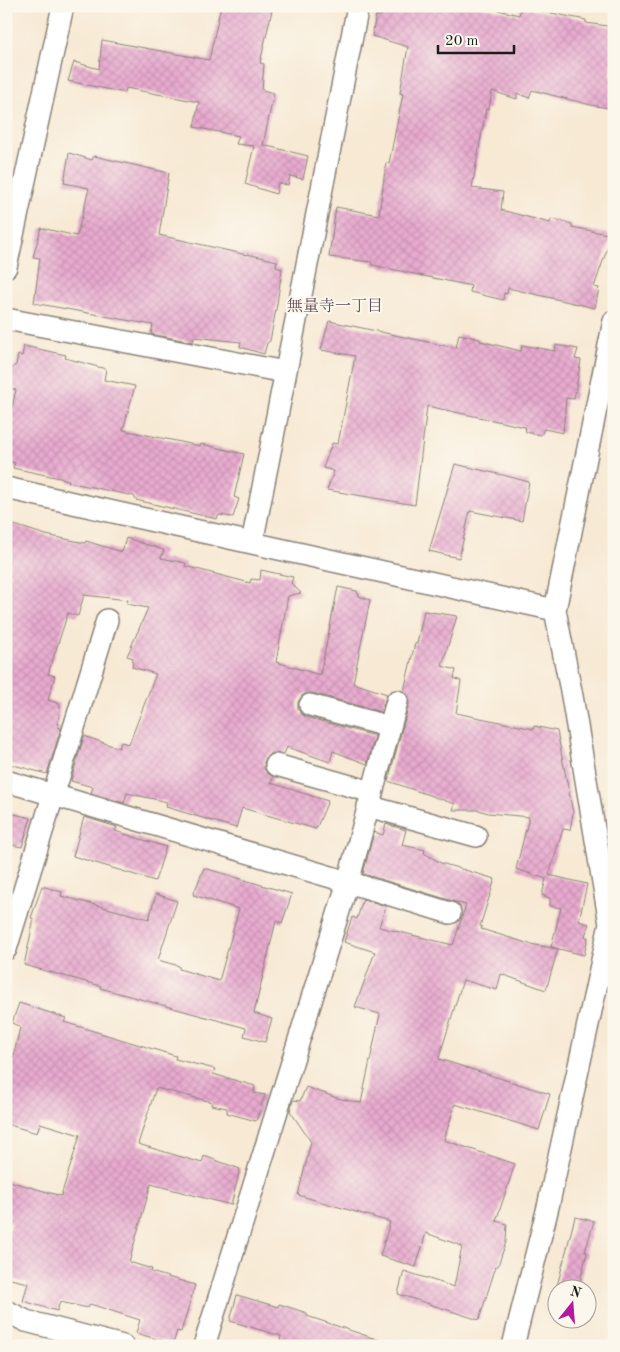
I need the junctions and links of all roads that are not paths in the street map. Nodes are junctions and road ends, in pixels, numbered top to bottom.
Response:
1 (63, 6) edge
2 (358, 6) edge
3 (6, 267) edge
4 (6, 319) edge
5 (614, 322) edge
6 (285, 372) junction
7 (6, 488) edge
8 (252, 542) junction
9 (555, 610) junction
10 (107, 620) dead end
11 (397, 701) dead end
12 (310, 705) dead end
13 (390, 727) junction
14 (276, 765) dead end
15 (6, 780) edge
16 (54, 794) junction
17 (370, 799) junction
18 (476, 836) dead end
19 (348, 882) junction
20 (450, 913) dead end
21 (6, 949) edge
22 (6, 1311) edge
23 (123, 1346) edge
24 (204, 1346) edge
25 (513, 1346) edge

1 - 3 street
2 - 6 street
4 - 6 street
5 - 9 street
6 - 8 street
7 - 8 street
8 - 9 street
9 - 25 street
10 - 16 street
11 - 13 street
12 - 13 street
13 - 17 street
14 - 17 street
15 - 16 street
16 - 19 street
16 - 21 street
17 - 18 street
17 - 19 street
19 - 20 street
19 - 24 street
22 - 23 street

